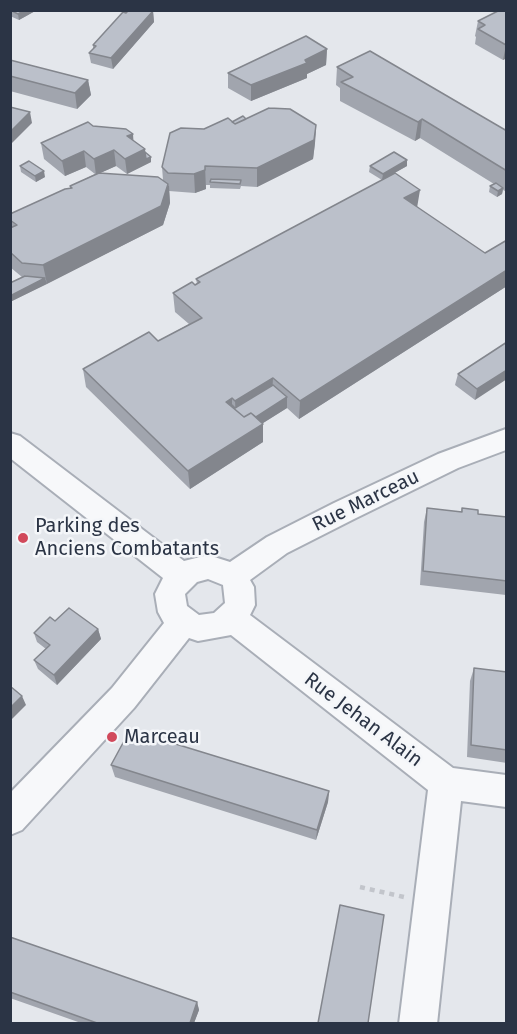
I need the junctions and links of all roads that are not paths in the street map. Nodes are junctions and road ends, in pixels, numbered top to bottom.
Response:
1 (507, 439) edge
2 (10, 443) edge
3 (182, 576) junction
4 (233, 576) junction
5 (232, 618) junction
6 (183, 622) junction
7 (446, 783) junction
8 (507, 791) edge
9 (10, 818) edge
10 (418, 1023) edge

1 - 4 street, Rue Marceau
2 - 3 street
3 - 4 street
3 - 6 street
4 - 5 street
5 - 6 street
5 - 7 street, Rue Jehan Alain
6 - 9 street
7 - 8 street
7 - 10 street

